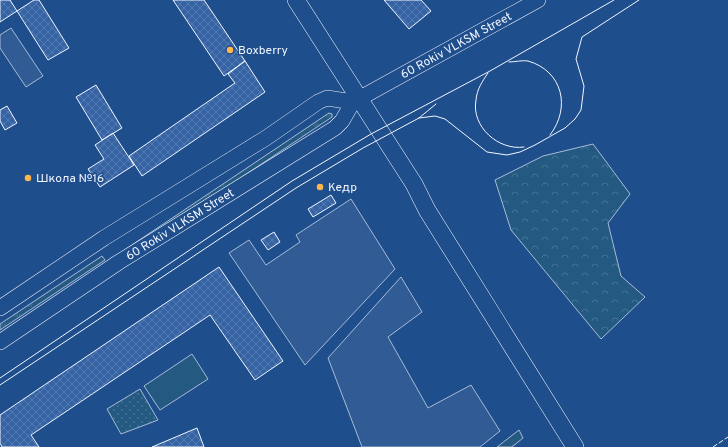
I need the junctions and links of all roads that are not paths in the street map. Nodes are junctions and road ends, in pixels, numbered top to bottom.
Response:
1 (296, 0) edge
2 (538, 0) edge
3 (357, 100) junction
4 (0, 308) edge
5 (0, 342) edge
6 (575, 447) edge

1 - 3 main road
2 - 3 street, 60 Rokiv VLKSM Street
3 - 4 street
3 - 5 street, 60 Rokiv VLKSM Street
3 - 6 main road

